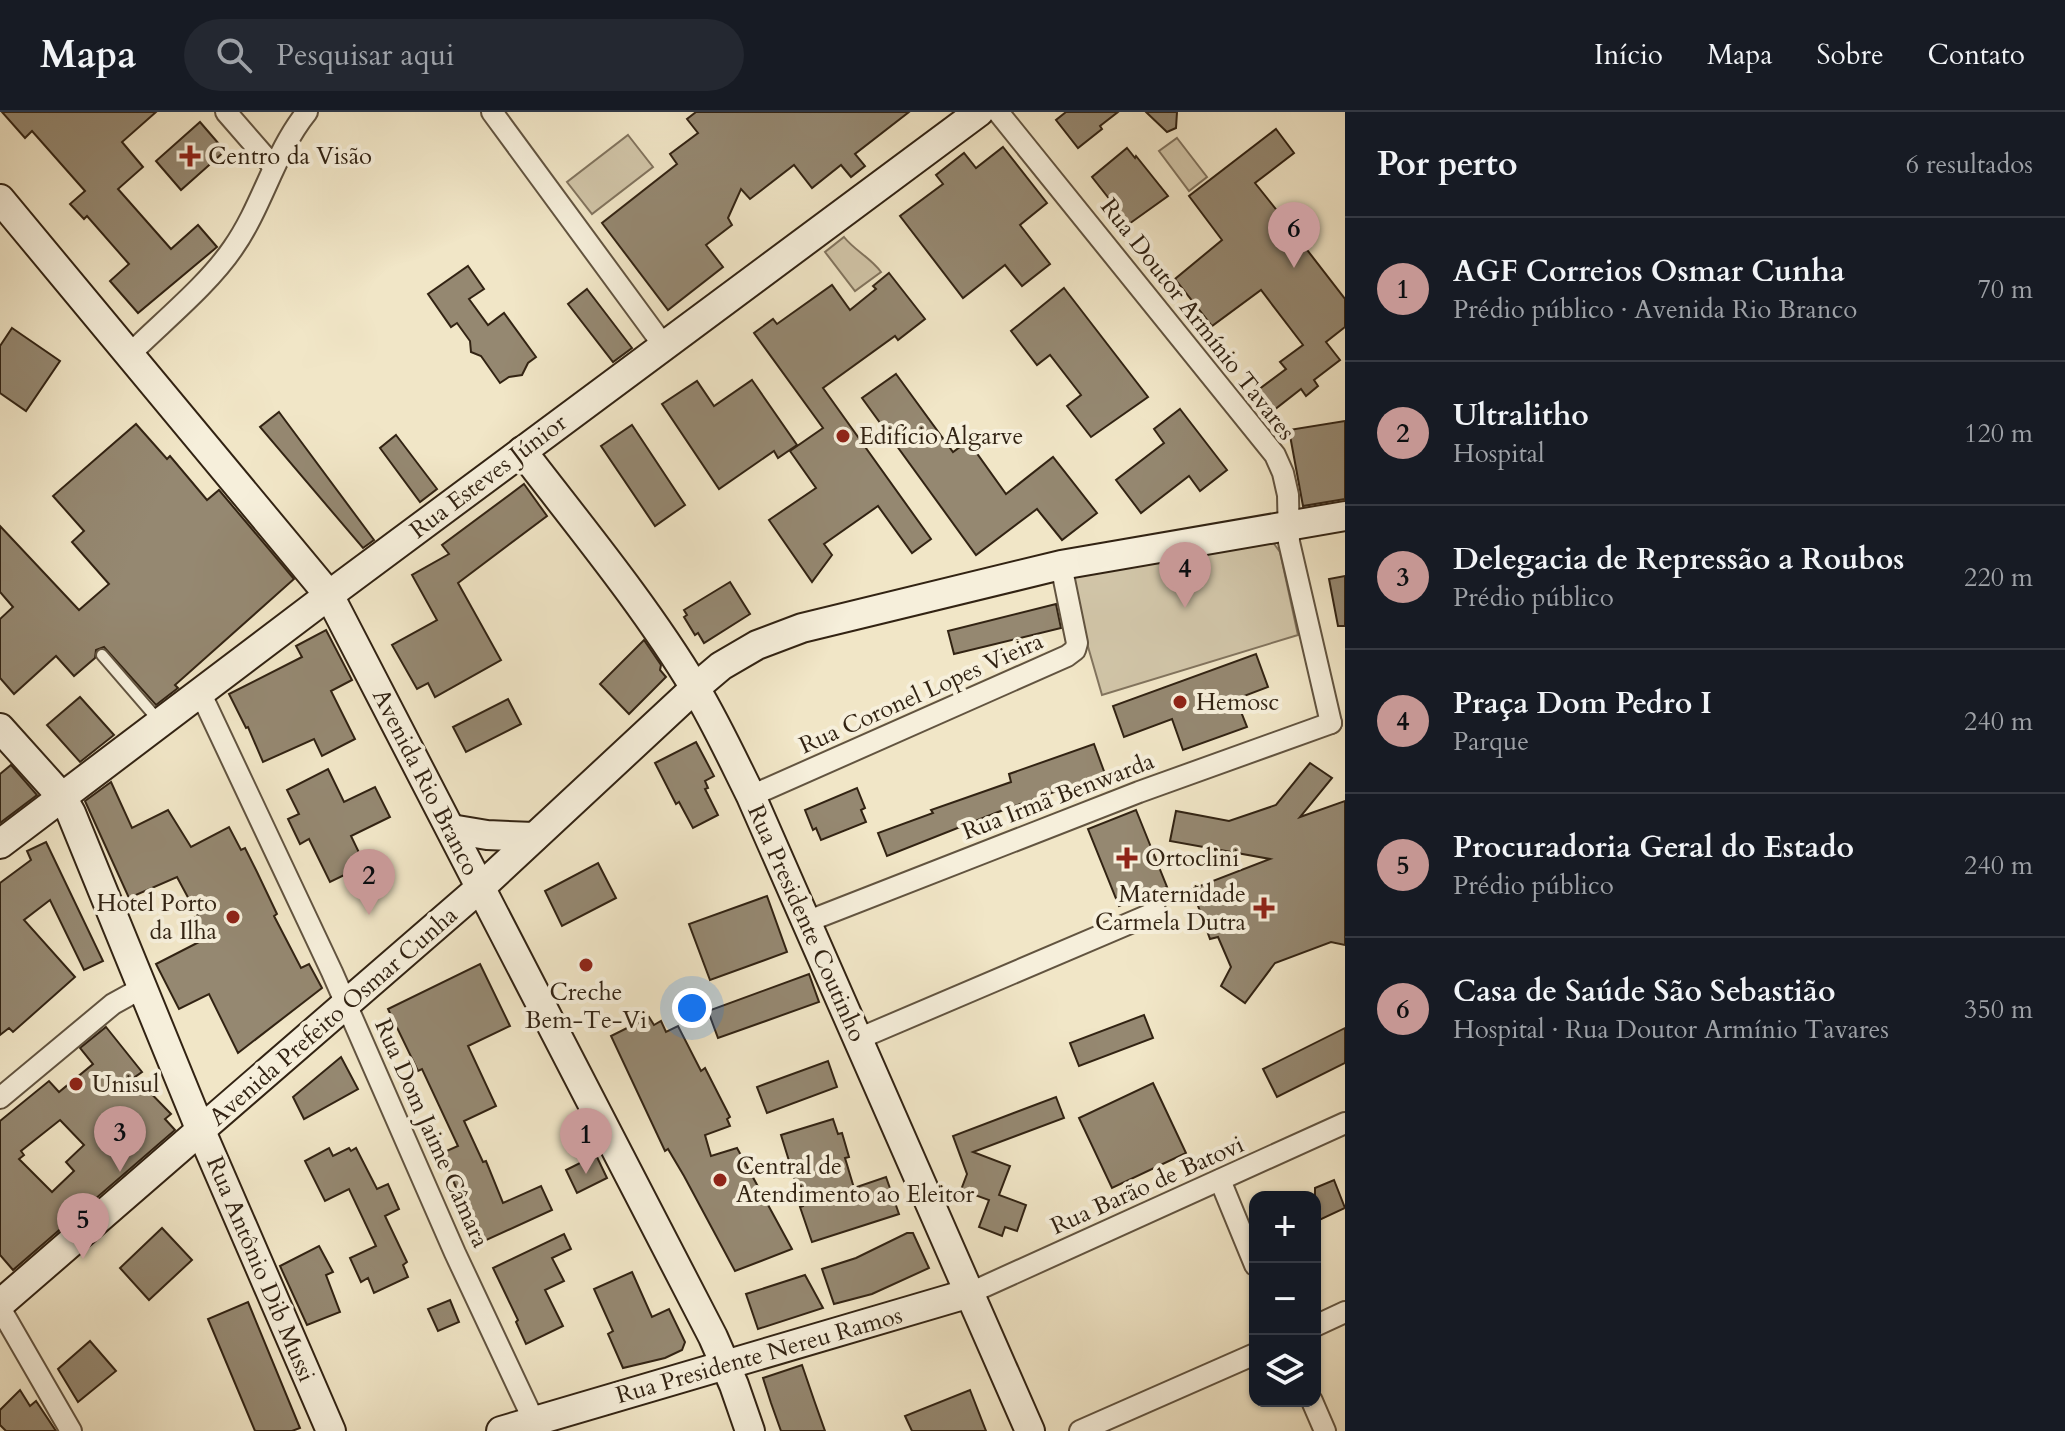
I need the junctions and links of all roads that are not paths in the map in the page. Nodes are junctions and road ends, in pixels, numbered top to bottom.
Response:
1 (226, 112) edge
2 (307, 112) edge
3 (492, 112) edge
4 (979, 112) edge
5 (998, 112) edge
6 (273, 166) junction
7 (0, 199) edge
8 (664, 346) junction
9 (129, 355) junction
10 (522, 451) junction
11 (1345, 516) edge
12 (1288, 524) junction
13 (1061, 565) junction
14 (329, 595) junction
15 (102, 655) dead end
16 (695, 688) junction
17 (200, 692) junction
18 (160, 723) junction
19 (0, 728) edge
20 (1338, 728) edge
21 (751, 796) junction
22 (62, 797) junction
23 (451, 829) junction
24 (534, 837) junction
25 (0, 844) edge
26 (481, 887) junction
27 (1156, 912) dead end
28 (806, 922) junction
29 (142, 988) junction
30 (347, 1003) junction
31 (858, 1039) junction
32 (0, 1098) edge
33 (1345, 1123) edge
34 (201, 1131) junction
35 (1220, 1180) junction
36 (1254, 1263) edge
37 (970, 1293) junction
38 (0, 1306) edge
39 (1345, 1312) edge
40 (1321, 1323) edge
41 (1249, 1357) edge
42 (726, 1365) junction
43 (1315, 1407) edge
44 (534, 1421) junction
45 (71, 1431) edge
46 (331, 1431) edge
47 (501, 1431) edge
48 (750, 1431) edge
49 (1030, 1431) edge
50 (1080, 1431) edge
51 (1325, 1431) edge

1 - 6 street
2 - 6 street
3 - 8 street
4 - 8 street, Rua Esteves Júnior
5 - 12 street, Rua Doutor Armínio Tavares
6 - 9 street
7 - 9 street, Avenida Rio Branco
8 - 10 street, Rua Esteves Júnior
9 - 14 street, Avenida Rio Branco
10 - 14 street, Rua Esteves Júnior
10 - 16 street, Rua Presidente Coutinho
11 - 12 street, Avenida Prefeito Osmar Cunha
12 - 13 street, Avenida Prefeito Osmar Cunha
12 - 20 street, Rua Doutor Armínio Tavares
13 - 16 street, Avenida Prefeito Osmar Cunha
13 - 21 street, Rua Coronel Lopes Vieira
14 - 17 street, Rua Esteves Júnior
14 - 23 street, Avenida Rio Branco
15 - 18 lane
16 - 21 street, Rua Presidente Coutinho
16 - 24 street, Avenida Prefeito Osmar Cunha
17 - 18 street, Rua Esteves Júnior
17 - 30 street, Rua Dom Jaime Câmara
18 - 22 street, Rua Esteves Júnior
19 - 22 street, Rua Antônio Dib Mussi
20 - 28 street, Rua Irmã Benwarda
21 - 28 street, Rua Presidente Coutinho
22 - 25 street, Rua Esteves Júnior
22 - 29 street, Rua Antônio Dib Mussi
23 - 24 street
23 - 26 street, Avenida Rio Branco
24 - 26 street, Avenida Prefeito Osmar Cunha
26 - 30 street, Avenida Prefeito Osmar Cunha
26 - 42 street, Avenida Rio Branco
27 - 31 street
28 - 31 street, Rua Presidente Coutinho
29 - 32 street
29 - 34 street, Rua Antônio Dib Mussi
30 - 34 street, Avenida Prefeito Osmar Cunha
30 - 44 street, Rua Dom Jaime Câmara
31 - 37 street, Rua Presidente Coutinho
33 - 35 street, Rua Barão de Batovi
34 - 38 street, Avenida Prefeito Osmar Cunha
34 - 46 street, Rua Antônio Dib Mussi
35 - 36 street
35 - 37 street, Rua Barão de Batovi
37 - 42 street, Rua Presidente Nereu Ramos
37 - 49 street, Rua Presidente Coutinho
38 - 45 street
39 - 40 street
41 - 50 street
42 - 44 street, Rua Presidente Nereu Ramos
42 - 48 street, Avenida Rio Branco
43 - 51 street
44 - 47 street, Rua Presidente Nereu Ramos

